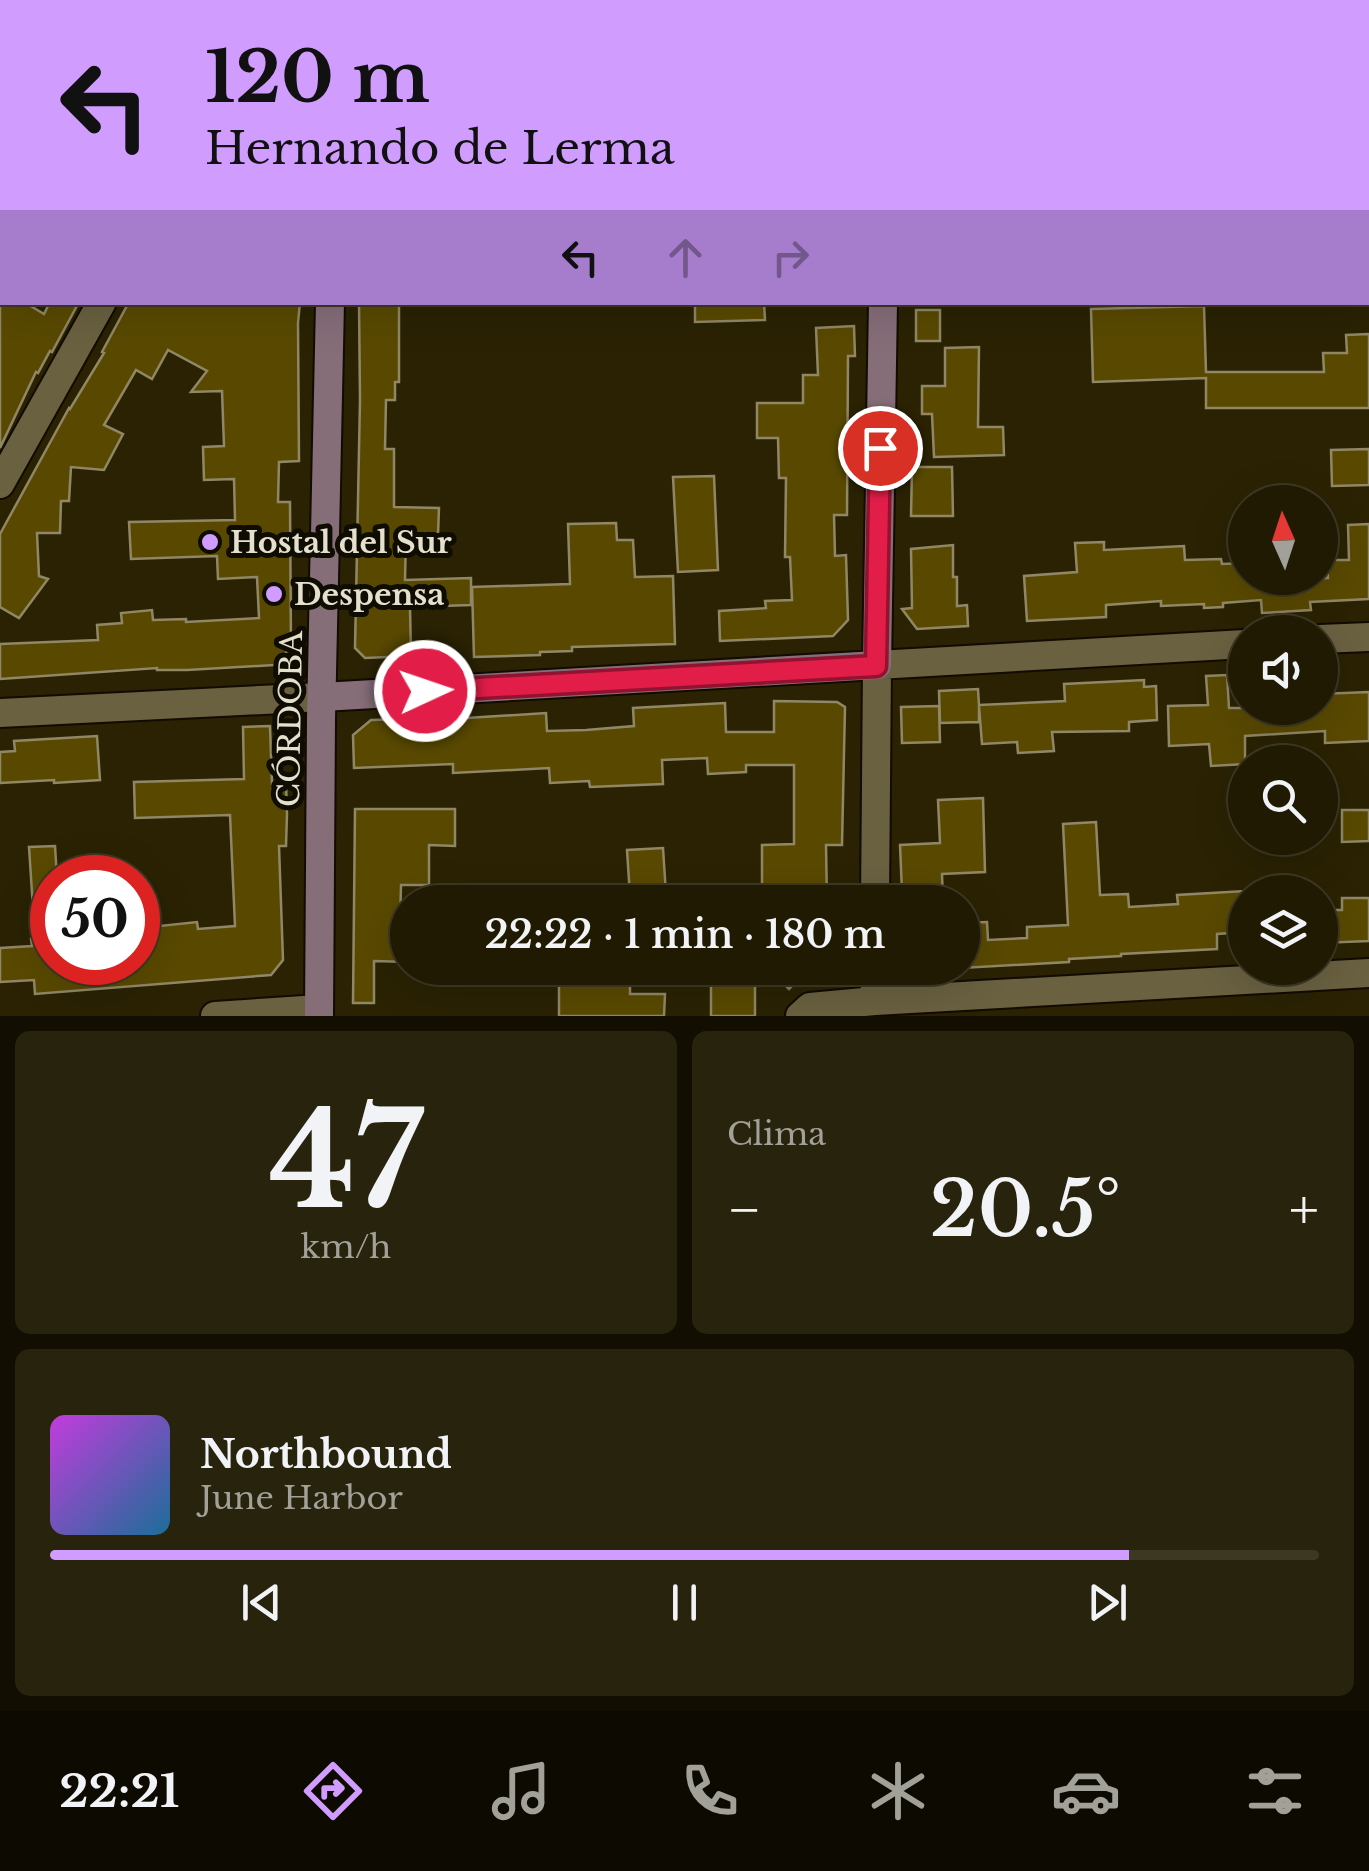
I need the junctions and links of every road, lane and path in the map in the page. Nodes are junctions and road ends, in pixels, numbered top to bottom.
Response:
1 (100, 305) edge
2 (330, 305) edge
3 (882, 305) edge
4 (0, 484) edge
5 (1369, 636) edge
6 (1338, 639) edge
7 (1228, 645) edge
8 (876, 666) junction
9 (322, 696) junction
10 (0, 713) edge
11 (876, 885) edge
12 (1369, 973) edge
13 (875, 985) edge
14 (875, 1002) junction
15 (989, 1006) edge
16 (319, 1012) edge
17 (215, 1016) edge
18 (800, 1016) edge

1 - 4 street
2 - 9 main road, CÓRDOBA
3 - 8 main road
5 - 6 street
7 - 8 street
8 - 9 main road
8 - 11 street
9 - 10 street
9 - 16 main road, CÓRDOBA
12 - 15 street
13 - 14 street
14 - 15 street
14 - 18 street
16 - 17 street

